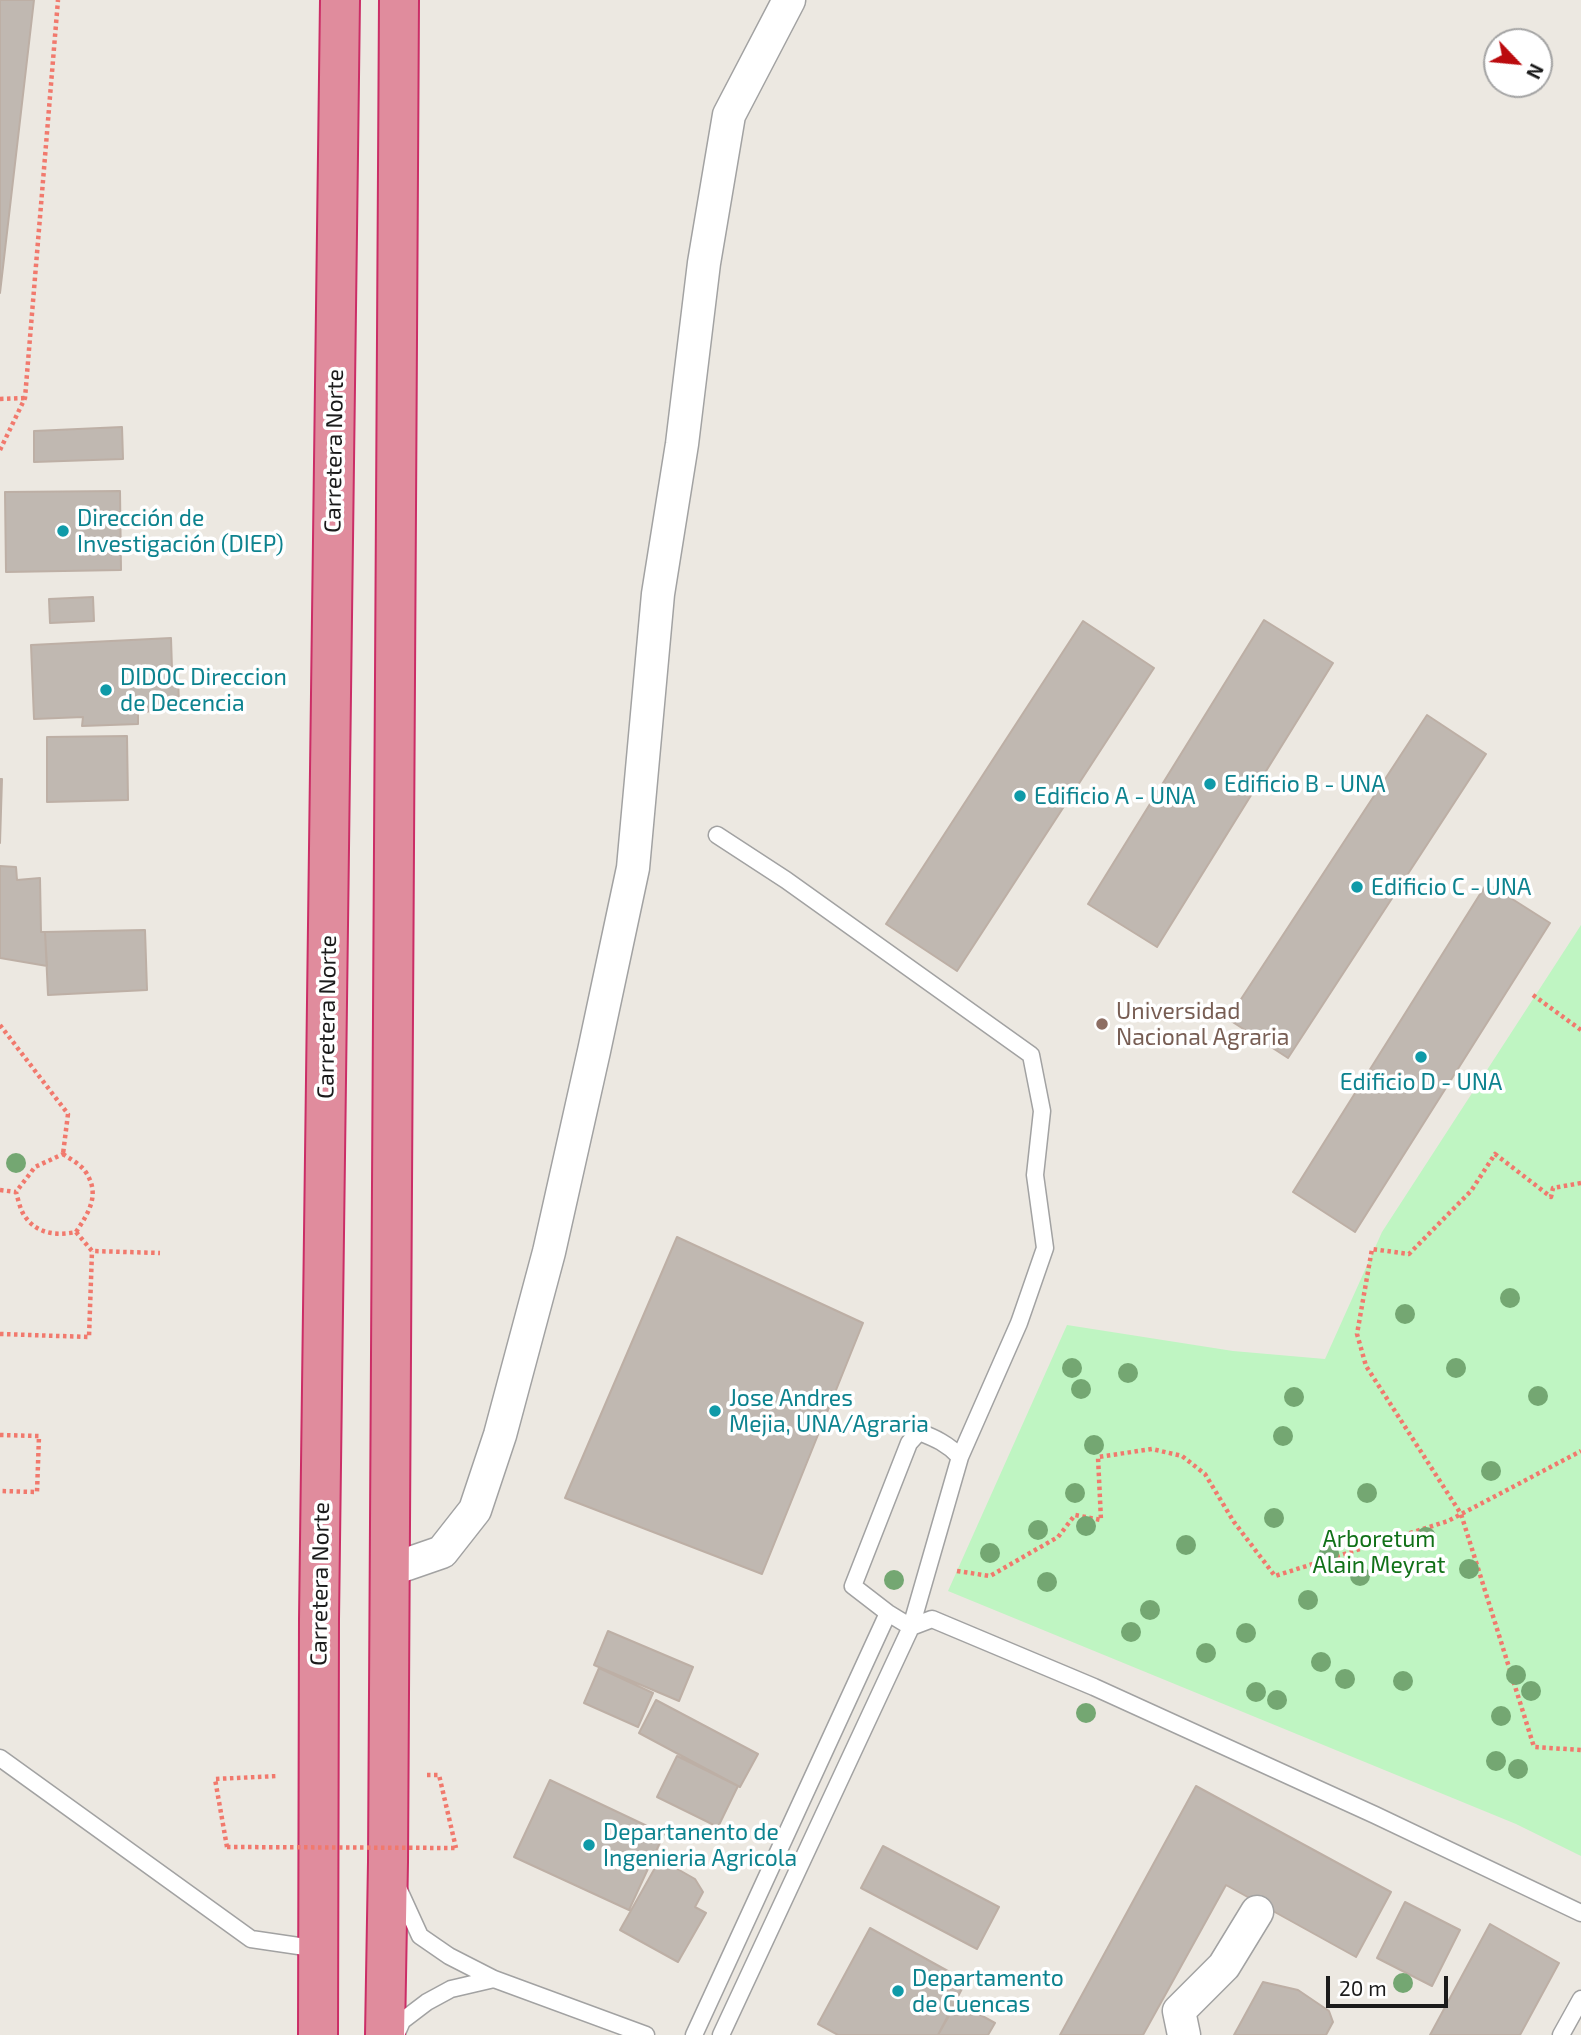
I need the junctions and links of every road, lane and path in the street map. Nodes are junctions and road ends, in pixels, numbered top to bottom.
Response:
1 (58, 0) edge
2 (340, 0) edge
3 (399, 0) edge
4 (789, 0) edge
5 (25, 398) junction
6 (0, 399) edge
7 (0, 450) edge
8 (717, 835) dead end
9 (1533, 995) dead end
10 (0, 1025) edge
11 (1581, 1030) edge
12 (63, 1154) junction
13 (1581, 1183) edge
14 (0, 1190) edge
15 (16, 1192) junction
16 (76, 1232) junction
17 (92, 1251) junction
18 (160, 1253) dead end
19 (0, 1334) edge
20 (0, 1435) edge
21 (1581, 1451) edge
22 (960, 1457) junction
23 (0, 1491) edge
24 (1461, 1514) junction
25 (929, 1566) junction
26 (390, 1570) junction
27 (888, 1613) junction
28 (911, 1627) junction
29 (1581, 1750) edge
30 (0, 1758) edge
31 (319, 1774) junction
32 (439, 1775) dead end
33 (388, 1863) junction
34 (1256, 1912) dead end
35 (1581, 1913) edge
36 (319, 1950) junction
37 (494, 1979) junction
38 (1581, 1999) edge
39 (318, 2035) edge
40 (385, 2035) edge
41 (396, 2035) edge
42 (646, 2035) edge
43 (694, 2035) edge
44 (721, 2035) edge
45 (1184, 2035) edge
46 (1561, 2035) edge

1 - 5 path
2 - 31 highway, Carretera Norte
3 - 26 highway
4 - 26 street
5 - 6 path
5 - 7 path
8 - 22 lane
9 - 11 path
10 - 12 path
12 - 15 path
12 - 16 path
13 - 24 path
14 - 15 path
15 - 16 path
16 - 17 path
17 - 18 path
17 - 19 path
20 - 23 path
21 - 24 path
22 - 25 lane
22 - 27 lane
24 - 25 path
24 - 29 path
25 - 28 lane
26 - 33 highway
27 - 28 lane
27 - 43 lane
28 - 35 lane
28 - 44 lane
30 - 36 lane
31 - 32 path, bridge
31 - 36 highway, Carretera Norte
33 - 37 lane
33 - 40 highway
34 - 45 street
36 - 39 highway, Carretera Norte
37 - 41 lane
37 - 42 lane
38 - 46 lane

